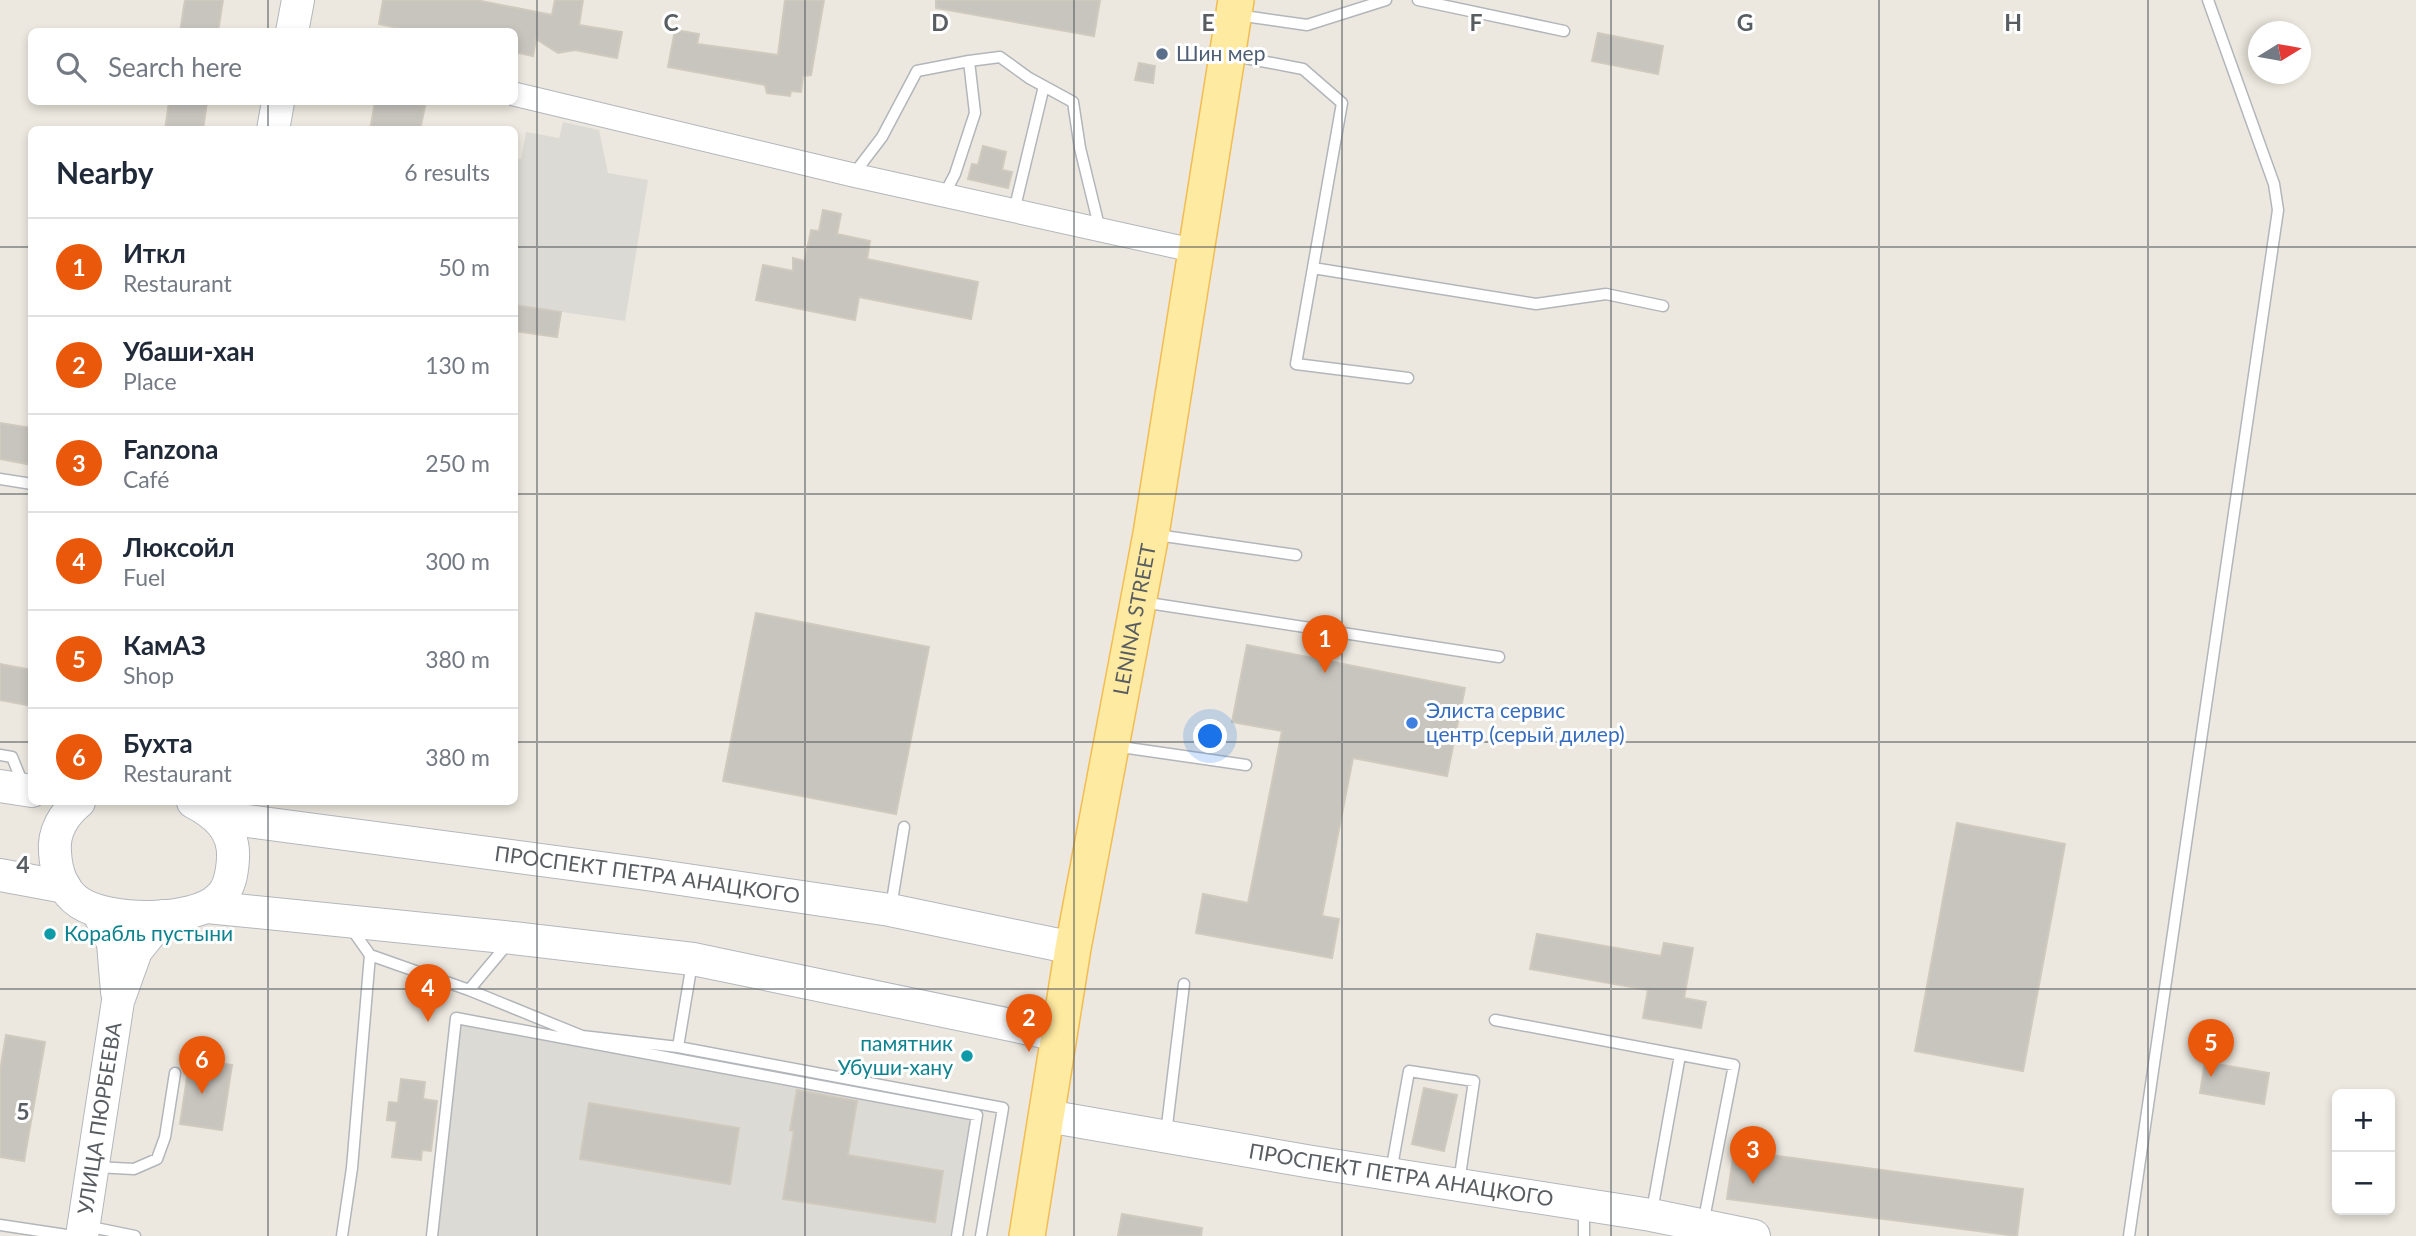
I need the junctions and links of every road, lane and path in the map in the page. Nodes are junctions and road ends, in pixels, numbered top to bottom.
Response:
1 (298, 0) edge
2 (1386, 0) edge
3 (1418, 0) edge
4 (2208, 0) edge
5 (1235, 7) edge
6 (293, 28) edge
7 (1564, 31) dead end
8 (1228, 55) junction
9 (970, 61) junction
10 (1044, 86) junction
11 (518, 95) edge
12 (277, 105) edge
13 (274, 126) edge
14 (853, 175) junction
15 (943, 195) junction
16 (1014, 211) junction
17 (1100, 230) junction
18 (1196, 251) junction
19 (1313, 268) junction
20 (1663, 306) dead end
21 (1408, 378) dead end
22 (0, 479) edge
23 (28, 483) edge
24 (1150, 534) junction
25 (1296, 555) dead end
26 (1138, 601) junction
27 (1499, 657) dead end
28 (1112, 746) junction
29 (0, 755) edge
30 (1246, 765) dead end
31 (19, 789) edge
32 (75, 805) edge
33 (205, 809) edge
34 (904, 827) dead end
35 (0, 875) edge
36 (65, 887) junction
37 (207, 906) junction
38 (890, 910) junction
39 (98, 912) junction
40 (164, 916) junction
41 (346, 920) junction
42 (513, 937) junction
43 (1073, 948) junction
44 (370, 956) junction
45 (693, 959) junction
46 (1184, 984) dead end
47 (469, 990) junction
48 (118, 1001) junction
49 (1495, 1020) dead end
50 (1059, 1035) junction
51 (678, 1047) junction
52 (1680, 1055) junction
53 (175, 1073) dead end
54 (1047, 1116) junction
55 (1166, 1136) junction
56 (93, 1167) junction
57 (1391, 1175) junction
58 (1459, 1185) junction
59 (1651, 1215) junction
60 (1584, 1221) edge
61 (0, 1225) edge
62 (1702, 1227) junction
63 (80, 1232) edge
64 (135, 1236) edge
65 (342, 1236) edge
66 (432, 1236) edge
67 (957, 1236) edge
68 (981, 1236) edge
69 (1027, 1236) edge
70 (1754, 1236) edge
71 (2129, 1236) edge

1 - 6 main road
2 - 5 lane
3 - 7 lane
4 - 71 lane
5 - 8 main road, LENINA STREET
8 - 18 main road, LENINA STREET
8 - 19 lane
9 - 10 lane
9 - 14 lane
9 - 15 lane
10 - 16 lane
10 - 17 lane
11 - 14 street
12 - 13 main road
14 - 15 street
15 - 16 street
16 - 17 street
17 - 18 street
18 - 24 main road, LENINA STREET
19 - 20 lane
19 - 21 lane
22 - 23 lane
24 - 25 lane
24 - 26 main road, LENINA STREET
26 - 27 lane
26 - 28 main road, LENINA STREET
28 - 30 lane
28 - 43 main road, LENINA STREET
29 - 31 lane
32 - 36 main road
33 - 37 main road
33 - 38 main road, ПРОСПЕКТ ПЕТРА АНАЦКОГО
34 - 38 lane
35 - 36 main road
36 - 39 main road
37 - 40 main road
37 - 41 main road
38 - 43 main road, ПРОСПЕКТ ПЕТРА АНАЦКОГО
39 - 40 main road
39 - 48 main road
40 - 48 main road
41 - 42 main road
41 - 44 lane
42 - 45 main road
42 - 47 lane
43 - 50 main road, LENINA STREET
44 - 47 lane
44 - 65 lane
45 - 50 main road
45 - 51 lane
46 - 55 lane
47 - 51 lane
48 - 56 main road, УЛИЦА ПЮРБЕЕВА
49 - 52 lane
50 - 54 main road, LENINA STREET
51 - 68 lane
52 - 59 lane
52 - 62 lane
53 - 56 lane
54 - 55 main road, ПРОСПЕКТ ПЕТРА АНАЦКОГО
54 - 69 main road, LENINA STREET
55 - 57 main road, ПРОСПЕКТ ПЕТРА АНАЦКОГО
56 - 63 main road, УЛИЦА ПЮРБЕЕВА
57 - 58 main road, ПРОСПЕКТ ПЕТРА АНАЦКОГО
57 - 58 lane
58 - 60 main road, ПРОСПЕКТ ПЕТРА АНАЦКОГО
59 - 60 main road, ПРОСПЕКТ ПЕТРА АНАЦКОГО
59 - 62 main road, ПРОСПЕКТ ПЕТРА АНАЦКОГО
61 - 63 lane
62 - 70 main road, ПРОСПЕКТ ПЕТРА АНАЦКОГО
63 - 64 lane
66 - 67 lane

